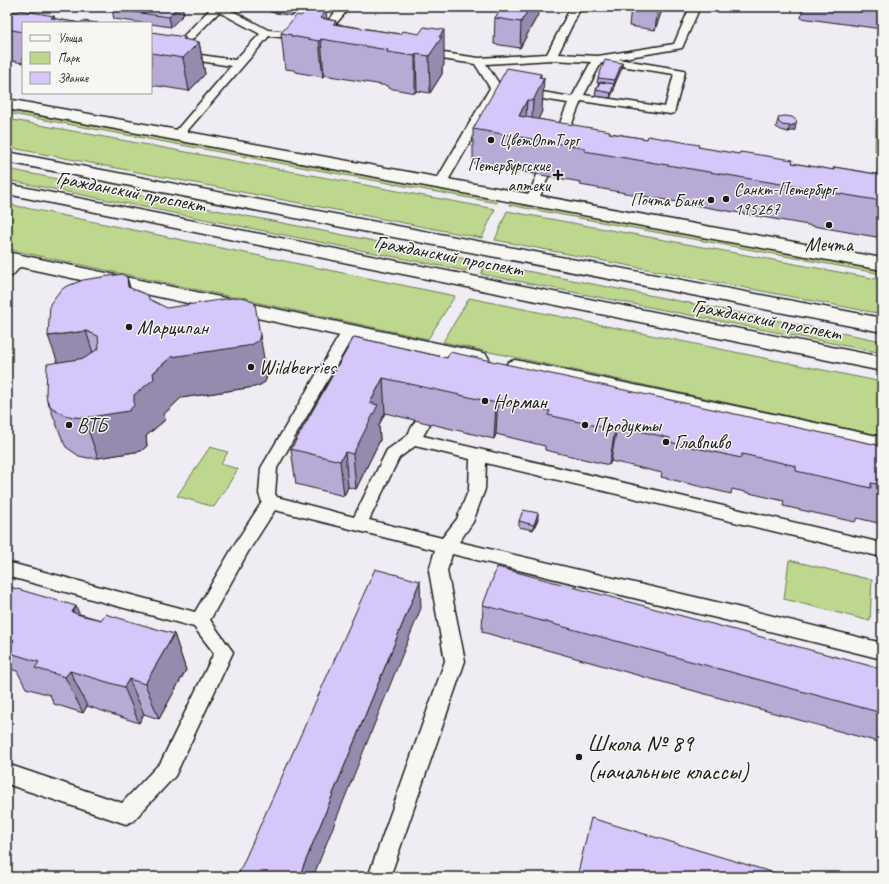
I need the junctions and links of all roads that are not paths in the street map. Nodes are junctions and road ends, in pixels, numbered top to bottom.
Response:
1 (218, 7) edge
2 (345, 7) edge
3 (576, 7) edge
4 (695, 7) edge
5 (266, 33) junction
6 (319, 38) junction
7 (335, 40) edge
8 (152, 50) edge
9 (412, 51) edge
10 (172, 54) junction
11 (550, 57) junction
12 (598, 59) junction
13 (479, 61) junction
14 (238, 64) junction
15 (496, 88) junction
16 (577, 99) junction
17 (7, 104) edge
18 (178, 135) junction
19 (570, 146) edge
20 (7, 157) edge
21 (543, 175) edge
22 (440, 184) junction
23 (7, 189) edge
24 (532, 201) junction
25 (11, 264) edge
26 (882, 264) edge
27 (882, 325) edge
28 (349, 331) junction
29 (882, 364) edge
30 (423, 422) edge
31 (413, 440) junction
32 (882, 445) edge
33 (478, 456) junction
34 (271, 502) junction
35 (358, 525) junction
36 (445, 547) junction
37 (882, 550) edge
38 (7, 569) edge
39 (200, 621) junction
40 (882, 651) edge
41 (7, 774) edge
42 (379, 877) edge

1 - 5 lane
1 - 10 lane
2 - 6 lane
3 - 11 lane
4 - 12 lane
5 - 6 lane
5 - 14 lane
6 - 7 lane
8 - 10 lane
9 - 13 lane
10 - 14 lane
11 - 12 lane
11 - 13 lane
12 - 16 lane
12 - 16 lane
13 - 15 lane
14 - 18 lane
15 - 16 lane
15 - 22 lane
16 - 19 lane
17 - 18 main road
18 - 22 main road
20 - 27 main road, Гражданский проспект
21 - 24 lane
22 - 24 main road
23 - 29 main road, Гражданский проспект
24 - 26 main road
25 - 28 main road
28 - 32 main road
28 - 34 lane
30 - 31 lane
31 - 33 lane
31 - 35 lane
33 - 36 lane
33 - 37 lane
34 - 35 lane
34 - 39 lane
35 - 36 lane
36 - 40 lane
36 - 42 lane
38 - 39 lane
39 - 41 lane

